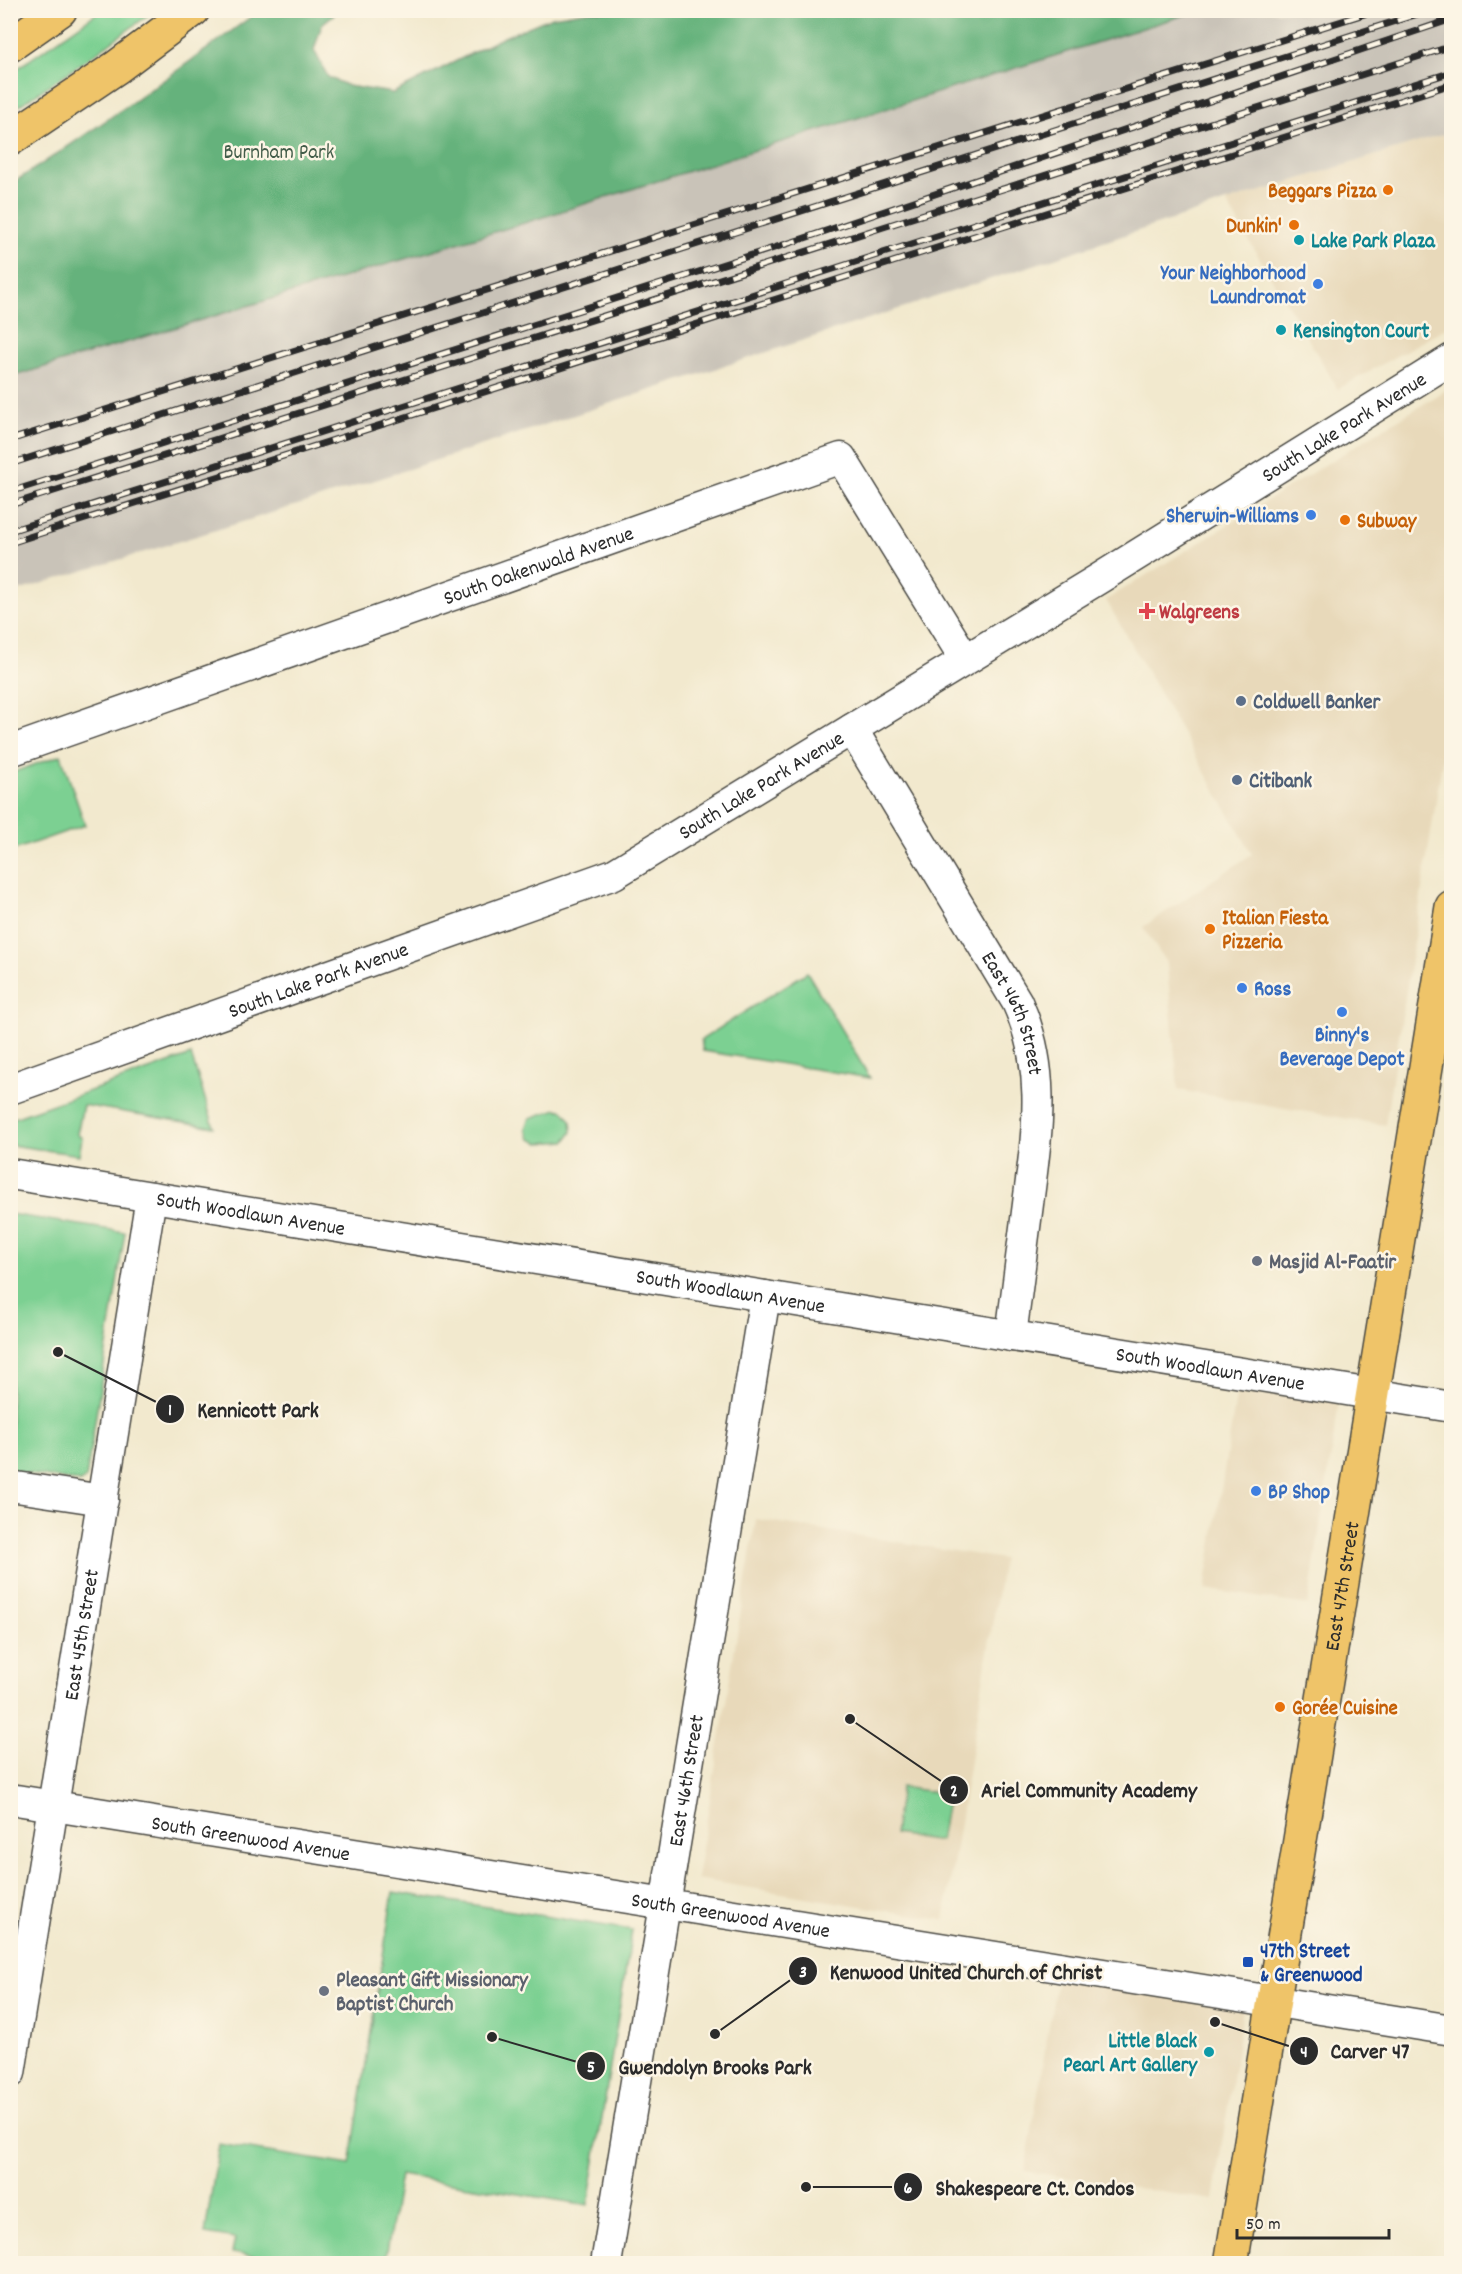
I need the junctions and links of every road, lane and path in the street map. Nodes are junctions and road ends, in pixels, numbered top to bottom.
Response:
1 (60, 10) edge
2 (193, 10) edge
3 (10, 45) edge
4 (10, 139) edge
5 (1452, 359) edge
6 (965, 659) junction
7 (852, 729) junction
8 (10, 752) edge
9 (1452, 907) edge
10 (10, 1089) edge
11 (10, 1174) edge
12 (151, 1197) junction
13 (765, 1296) junction
14 (1011, 1336) junction
15 (1372, 1394) junction
16 (1452, 1407) edge
17 (10, 1486) edge
18 (103, 1500) junction
19 (10, 1799) edge
20 (53, 1805) junction
21 (666, 1905) junction
22 (1273, 2001) junction
23 (1452, 2030) edge
24 (10, 2073) edge
25 (606, 2264) edge
26 (1231, 2264) edge

1 - 3 main road
2 - 4 main road
5 - 6 street, South Lake Park Avenue
6 - 7 street, South Lake Park Avenue
6 - 8 street, South Oakenwald Avenue
7 - 10 street, South Lake Park Avenue
7 - 14 street, East 46th Street
9 - 15 main road, East 47th Street
11 - 12 street, South Woodlawn Avenue
12 - 13 street, South Woodlawn Avenue
12 - 18 street, East 45th Street
13 - 14 street, South Woodlawn Avenue
13 - 21 street, East 46th Street
14 - 15 street, South Woodlawn Avenue
15 - 16 street, South Woodlawn Avenue
15 - 22 main road, East 47th Street
17 - 18 street
18 - 20 street, East 45th Street
19 - 20 street, South Greenwood Avenue
20 - 21 street, South Greenwood Avenue
20 - 24 street, East 45th Street
21 - 22 street, South Greenwood Avenue
21 - 25 street, East 46th Street
22 - 23 street, South Greenwood Avenue
22 - 26 main road, East 47th Street

